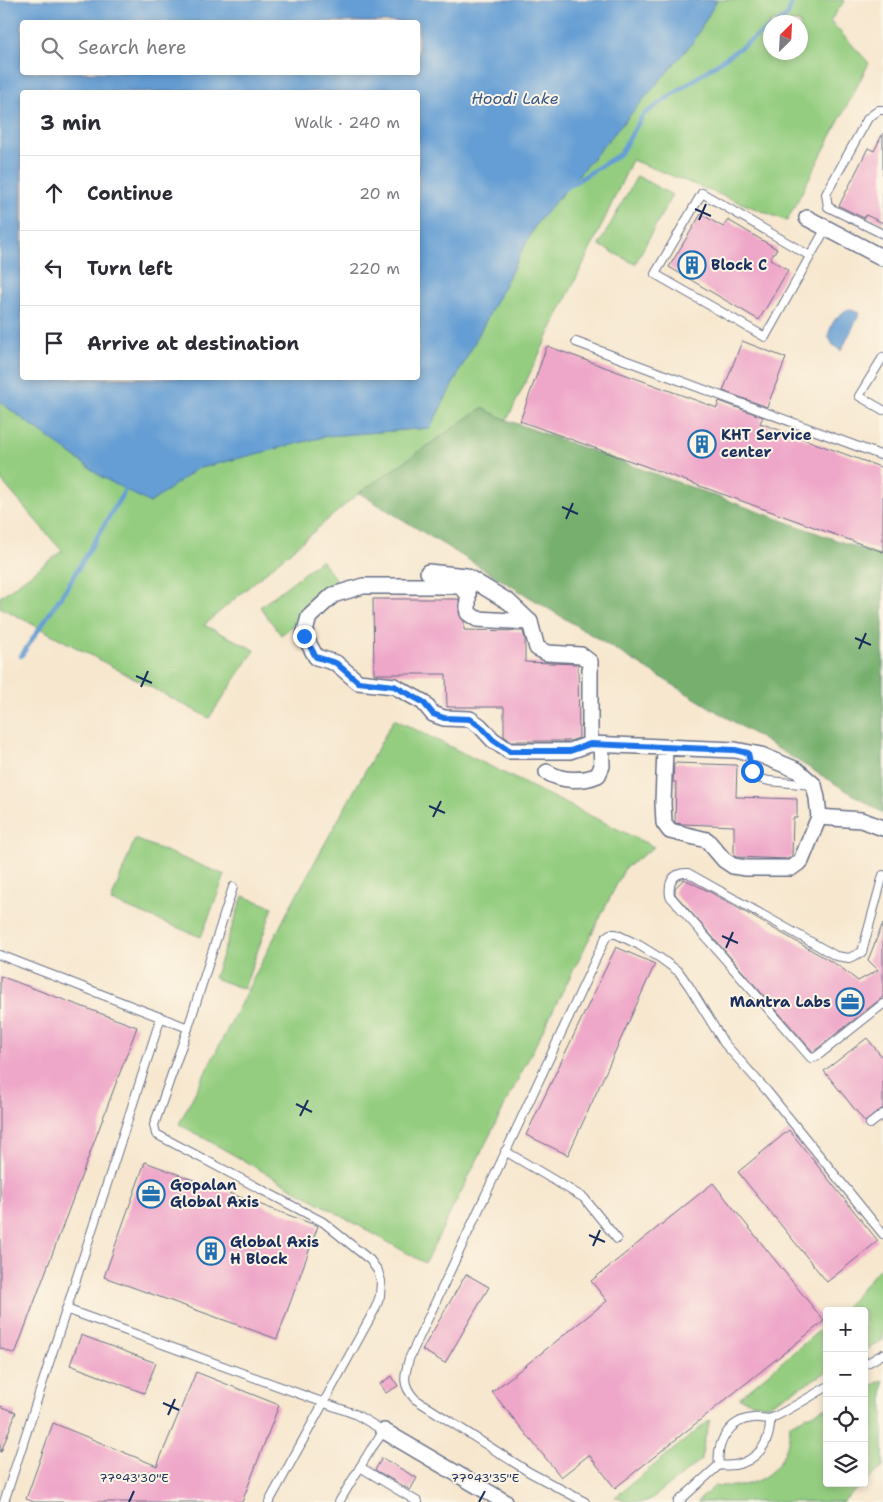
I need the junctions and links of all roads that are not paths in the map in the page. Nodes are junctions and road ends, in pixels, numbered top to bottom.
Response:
1 (883, 110) edge
2 (807, 218) dead end
3 (826, 228) junction
4 (883, 234) edge
5 (810, 256) junction
6 (883, 258) edge
7 (576, 342) dead end
8 (883, 357) edge
9 (883, 410) edge
10 (883, 456) edge
11 (428, 572) dead end
12 (530, 622) junction
13 (596, 744) junction
14 (665, 748) junction
15 (748, 753) junction
16 (547, 772) dead end
17 (814, 785) junction
18 (819, 817) junction
19 (883, 828) edge
20 (883, 875) edge
21 (233, 887) dead end
22 (0, 955) edge
23 (883, 1004) edge
24 (161, 1017) junction
25 (188, 1028) junction
26 (883, 1114) edge
27 (870, 1124) dead end
28 (505, 1151) junction
29 (883, 1234) edge
30 (618, 1239) dead end
31 (66, 1310) junction
32 (883, 1354) edge
33 (868, 1363) edge
34 (823, 1389) edge
35 (322, 1403) junction
36 (770, 1419) junction
37 (384, 1431) junction
38 (719, 1465) junction
39 (360, 1467) junction
40 (4, 1502) edge
41 (269, 1502) edge
42 (339, 1502) edge
43 (418, 1502) edge
44 (506, 1502) edge
45 (585, 1502) edge
46 (678, 1502) edge

1 - 4 lane
2 - 3 street
3 - 5 lane
3 - 6 street
5 - 5 lane
7 - 10 lane
8 - 9 lane
11 - 12 street
12 - 13 street
12 - 13 street
13 - 14 street
13 - 16 street
14 - 15 street
14 - 18 street
15 - 17 street
15 - 17 lane
17 - 18 street
18 - 19 street
20 - 23 lane
21 - 25 lane
22 - 24 lane
24 - 25 lane
24 - 31 lane
25 - 35 lane
26 - 27 lane
28 - 29 lane
28 - 30 lane
28 - 45 lane
31 - 35 lane
31 - 40 lane
32 - 33 lane
34 - 36 lane
35 - 37 lane
35 - 41 lane
36 - 38 lane
36 - 38 lane
37 - 39 lane
37 - 44 street
38 - 46 lane
39 - 42 lane
39 - 43 lane

